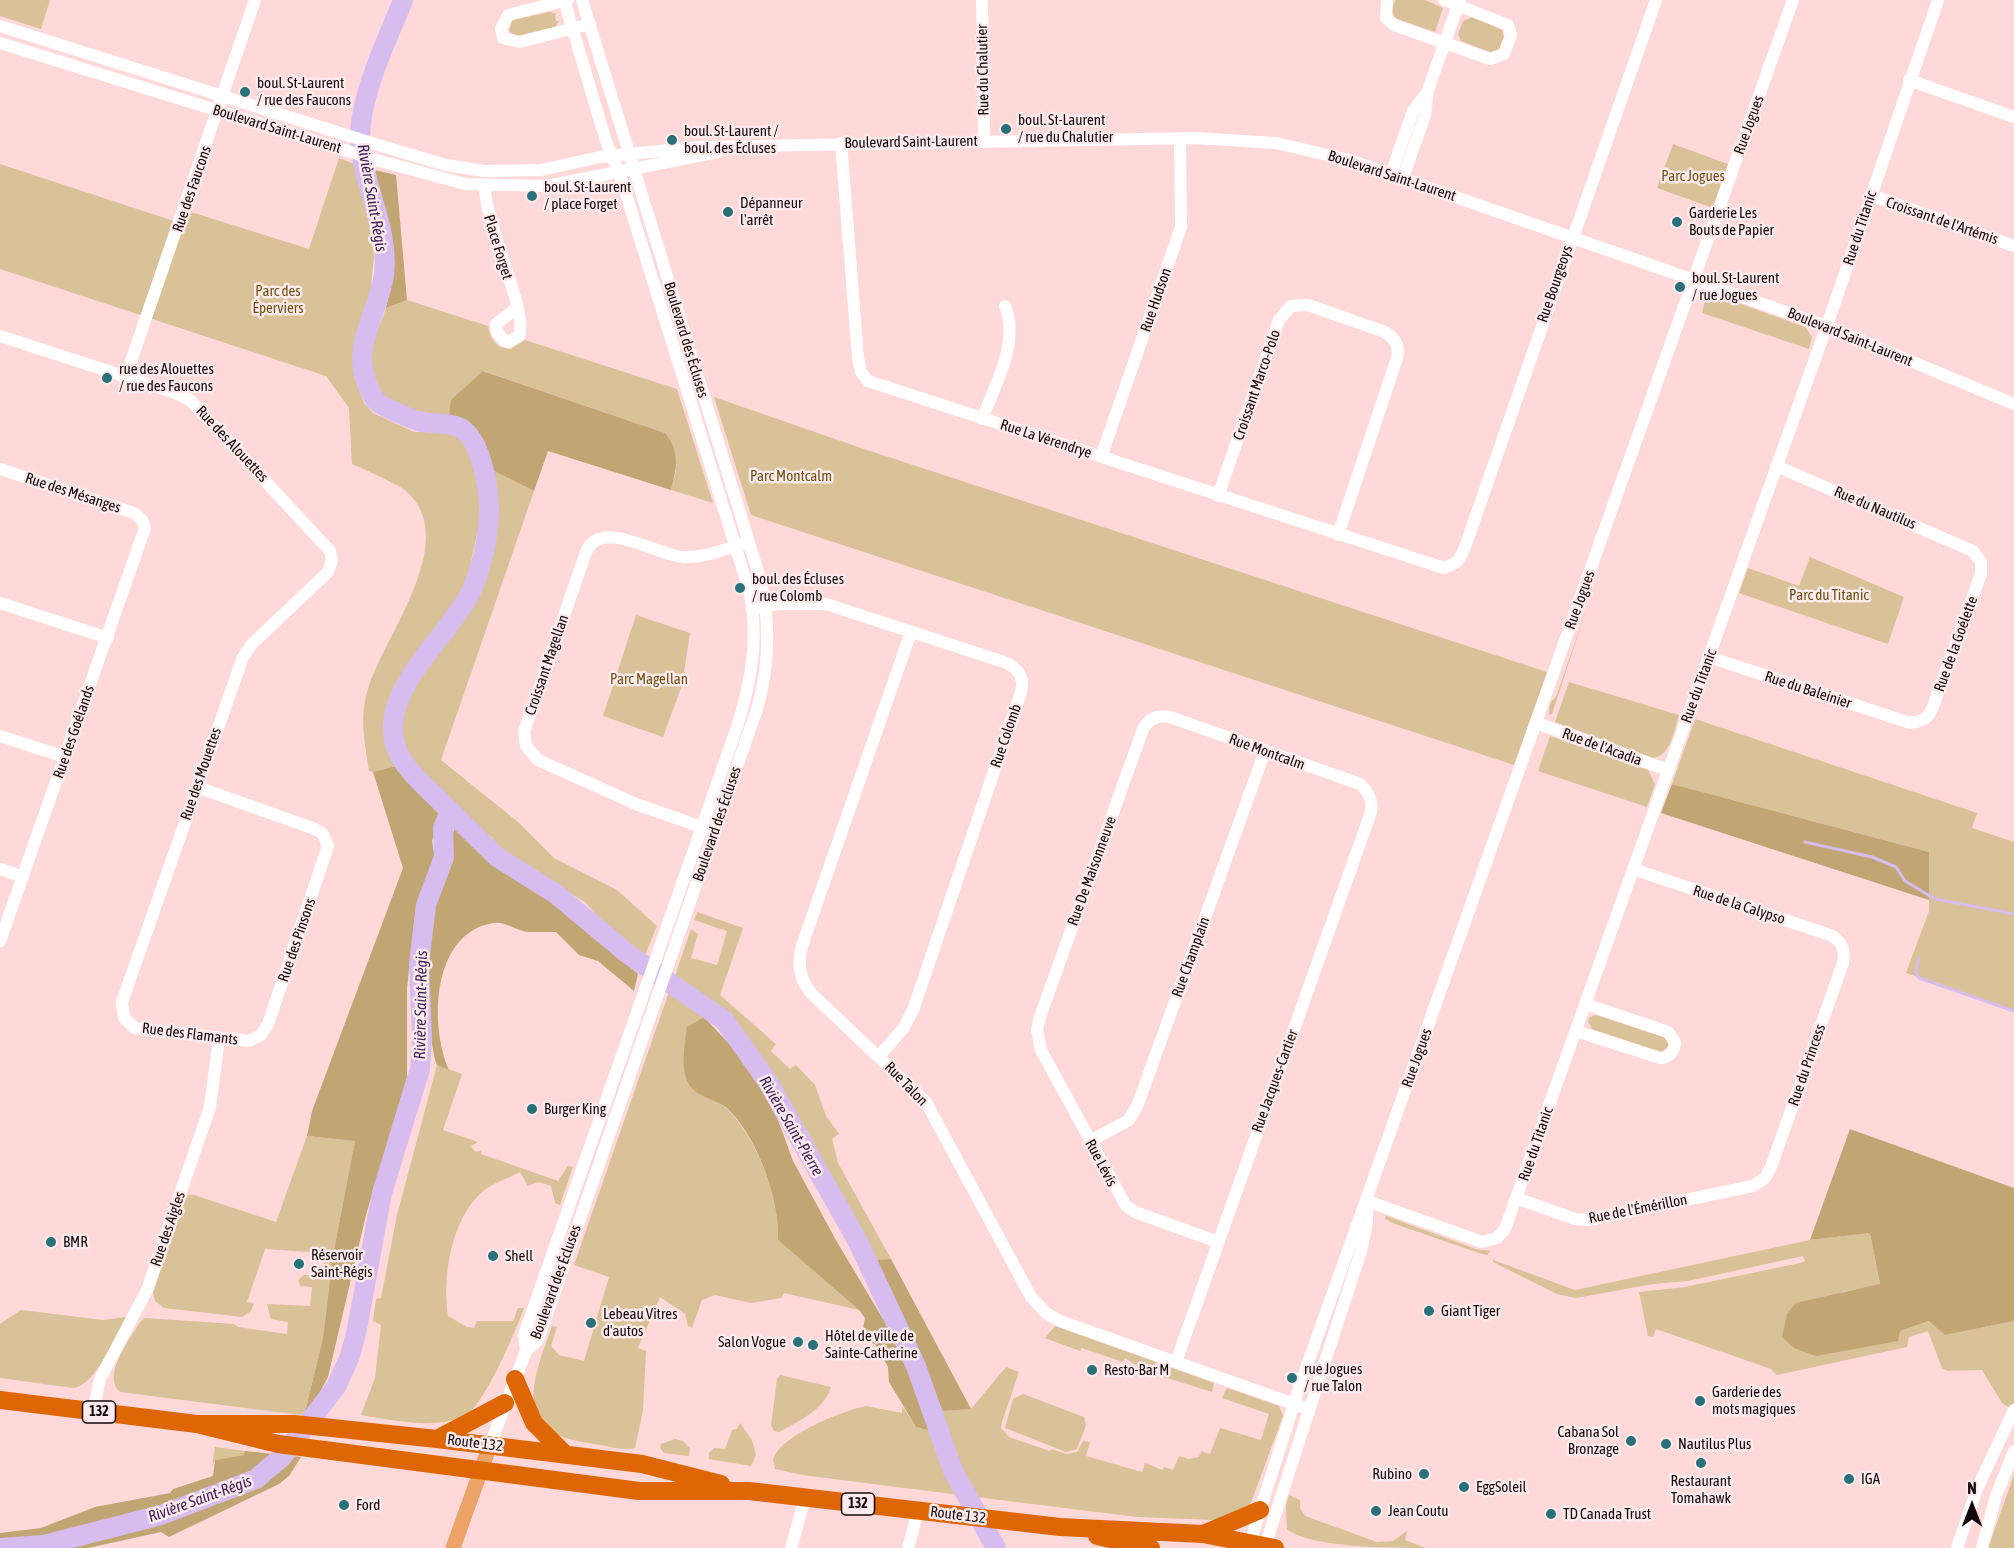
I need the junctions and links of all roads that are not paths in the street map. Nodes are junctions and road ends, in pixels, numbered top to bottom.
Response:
1 (255, 0) edge
2 (566, 0) edge
3 (582, 0) edge
4 (1387, 0) edge
5 (1444, 0) edge
6 (1656, 0) edge
7 (1793, 0) edge
8 (1938, 0) edge
9 (981, 3) edge
10 (1459, 3) edge
11 (590, 24) junction
12 (0, 26) edge
13 (572, 29) junction
14 (0, 43) edge
15 (1445, 44) junction
16 (1909, 80) junction
17 (1428, 90) junction
18 (222, 95) junction
19 (217, 111) junction
20 (2014, 117) edge
21 (1180, 138) junction
22 (984, 141) junction
23 (841, 143) junction
24 (734, 148) junction
25 (630, 154) junction
26 (612, 156) junction
27 (633, 167) junction
28 (618, 170) junction
29 (1391, 174) junction
30 (1403, 178) junction
31 (485, 186) junction
32 (1871, 195) junction
33 (1572, 236) junction
34 (2014, 246) edge
35 (1694, 279) junction
36 (1005, 306) dead end
37 (517, 308) dead end
38 (1826, 326) junction
39 (0, 336) edge
40 (126, 376) junction
41 (2014, 404) edge
42 (982, 419) junction
43 (1101, 457) junction
44 (1776, 466) junction
45 (0, 469) edge
46 (1218, 496) junction
47 (143, 522) joint
48 (1338, 535) junction
49 (742, 544) junction
50 (1973, 551) joint
51 (332, 560) joint
52 (1453, 565) joint
53 (0, 603) edge
54 (766, 606) junction
55 (753, 608) junction
56 (911, 632) junction
57 (108, 638) junction
58 (1710, 657) junction
59 (1155, 718) joint
60 (1907, 722) joint
61 (1536, 723) junction
62 (0, 736) edge
63 (1265, 751) junction
64 (65, 757) junction
65 (1668, 770) junction
66 (197, 787) junction
67 (1371, 800) joint
68 (702, 827) junction
69 (714, 832) junction
70 (0, 869) edge
71 (1633, 869) junction
72 (24, 877) junction
73 (0, 941) edge
74 (1842, 945) joint
75 (1585, 1004) junction
76 (124, 1018) joint
77 (1037, 1030) joint
78 (1576, 1031) junction
79 (258, 1038) joint
80 (219, 1039) junction
81 (879, 1056) junction
82 (1090, 1141) junction
83 (1761, 1182) joint
84 (1516, 1198) junction
85 (1366, 1201) junction
86 (1218, 1242) junction
87 (526, 1351) junction
88 (1176, 1362) junction
89 (515, 1379) junction
90 (0, 1400) edge
91 (505, 1404) junction
92 (1294, 1404) junction
93 (1308, 1409) junction
94 (2014, 1410) edge
95 (93, 1412) junction
96 (197, 1424) junction
97 (437, 1438) junction
98 (490, 1445) junction
99 (2014, 1450) edge
100 (566, 1455) junction
101 (480, 1472) junction
102 (749, 1491) junction
103 (805, 1498) junction
104 (1260, 1510) junction
105 (918, 1511) junction
106 (1060, 1527) junction
107 (1203, 1534) junction
108 (1261, 1547) edge
109 (453, 1548) edge
110 (791, 1548) edge
111 (908, 1548) edge
112 (1151, 1548) edge
113 (1957, 1548) edge
114 (1982, 1548) edge

1 - 18 street, Rue des Faucons
2 - 13 street, Boulevard des Écluses
2 - 13 street, Boulevard des Écluses
3 - 11 street, Boulevard des Écluses
4 - 15 street
5 - 10 street
6 - 33 street, Rue Bourgeoys
7 - 35 street, Rue Jogues
8 - 16 street, Rue du Titanic
9 - 22 street, Rue du Chalutier
10 - 15 street
10 - 15 street
11 - 13 street, Boulevard des Écluses
11 - 25 street, Boulevard des Écluses
12 - 18 street, Boulevard Saint-Laurent
13 - 26 street, Boulevard des Écluses
14 - 19 street, Boulevard Saint-Laurent
15 - 17 street
16 - 20 street
16 - 32 street, Rue du Titanic
17 - 29 street
17 - 30 street
18 - 19 street, Rue des Faucons
18 - 26 street, Boulevard Saint-Laurent
19 - 31 street, Boulevard Saint-Laurent
19 - 40 street, Rue des Faucons
21 - 22 street, Boulevard Saint-Laurent
21 - 29 street, Boulevard Saint-Laurent
21 - 43 street, Rue Hudson
22 - 23 street, Boulevard Saint-Laurent
23 - 24 street, Boulevard Saint-Laurent
23 - 42 street, Rue La Vérendrye
24 - 25 street, Boulevard Saint-Laurent
24 - 27 street, Boulevard Saint-Laurent
25 - 26 street, Boulevard Saint-Laurent
25 - 27 street, Boulevard des Écluses
26 - 28 street, Boulevard des Écluses
27 - 28 street, Boulevard Saint-Laurent
27 - 49 street, Boulevard des Écluses
28 - 31 street, Boulevard Saint-Laurent
28 - 49 street, Boulevard des Écluses
29 - 30 street, Boulevard Saint-Laurent
30 - 33 street, Boulevard Saint-Laurent
31 - 37 street, Place Forget
32 - 34 street, Croissant de l'Artémis
32 - 38 street, Rue du Titanic
33 - 35 street, Boulevard Saint-Laurent
33 - 52 street, Rue Bourgeoys
35 - 38 street, Boulevard Saint-Laurent
35 - 61 street, Rue Jogues
36 - 42 street
38 - 41 street, Boulevard Saint-Laurent
38 - 44 street, Rue du Titanic
39 - 40 street, Rue des Alouettes
40 - 51 street, Rue des Alouettes
42 - 43 street, Rue La Vérendrye
43 - 46 street, Rue La Vérendrye
44 - 50 street, Rue du Nautilus
44 - 58 street, Rue du Titanic
45 - 47 street, Rue des Mésanges
46 - 48 street, Rue La Vérendrye
46 - 48 street, Croissant Marco-Polo
47 - 57 street, Rue des Goélands
48 - 52 street, Rue La Vérendrye
49 - 54 street, Boulevard des Écluses
49 - 55 street, Boulevard des Écluses
49 - 68 street, Croissant Magellan
50 - 60 street, Rue de la Goélette
51 - 66 street, Rue des Mouettes
53 - 57 street
54 - 55 street, Rue Colomb
54 - 56 street, Rue Colomb
54 - 69 street, Boulevard des Écluses
55 - 68 street, Boulevard des Écluses
56 - 81 street, Rue Talon
56 - 81 street, Rue Colomb
57 - 64 street, Rue des Goélands
58 - 60 street, Rue du Baleinier
58 - 65 street, Rue du Titanic
59 - 63 street, Rue Montcalm
59 - 77 street, Rue De Maisonneuve
61 - 65 street, Rue de l'Acadia
61 - 85 street, Rue Jogues
62 - 64 street
63 - 67 street, Rue Montcalm
63 - 82 street, Rue Champlain
64 - 72 street, Rue des Goélands
65 - 71 street, Rue du Titanic
66 - 76 street, Rue des Mouettes
66 - 79 street, Rue des Pinsons
67 - 86 street, Rue Jacques-Cartier
68 - 69 street, Croissant Magellan
68 - 87 street, Boulevard des Écluses
69 - 87 street, Boulevard des Écluses
70 - 72 street
71 - 74 street, Rue de la Calypso
71 - 75 street, Rue du Titanic
72 - 73 street, Rue des Goélands
74 - 83 street, Rue du Princess
75 - 78 street, Rue du Titanic
75 - 78 street
76 - 80 street, Rue des Flamants
77 - 82 street, Rue Lévis
78 - 84 street, Rue du Titanic
79 - 80 street, Rue des Flamants
80 - 95 street, Rue des Aigles
81 - 88 street, Rue Talon
82 - 86 street, Rue Lévis
83 - 84 street, Rue de l'Émérillon
84 - 85 street, Rue du Titanic
85 - 92 street, Rue Jogues
85 - 93 street, Rue Jogues
86 - 88 street, Rue Jacques-Cartier
87 - 89 street
88 - 92 street, Rue Talon
89 - 91 street
89 - 100 highway
90 - 95 highway, Route 132 / 132
91 - 97 highway
91 - 98 street
92 - 93 street, Rue Talon
92 - 104 street, Rue Jogues
93 - 108 street, Rue Jogues
94 - 113 street
95 - 96 highway, Route 132 / 132
96 - 97 highway, Route 132 / 132
96 - 101 highway, Route 132 / 132
97 - 98 highway, Route 132 / 132
98 - 100 highway, Route 132 / 132
98 - 101 main road
99 - 114 street
100 - 102 highway, Route 132 / 132
101 - 102 highway, Route 132 / 132
101 - 109 main road
102 - 103 highway, Route 132 / 132
103 - 105 highway, Route 132 / 132
103 - 110 street
104 - 107 highway
104 - 108 street, Rue Jogues
105 - 106 highway, Route 132 / 132
105 - 111 street
106 - 107 highway, Route 132 / 132
106 - 112 highway, Route 132 / 132
107 - 108 highway, Route 132 / 132

